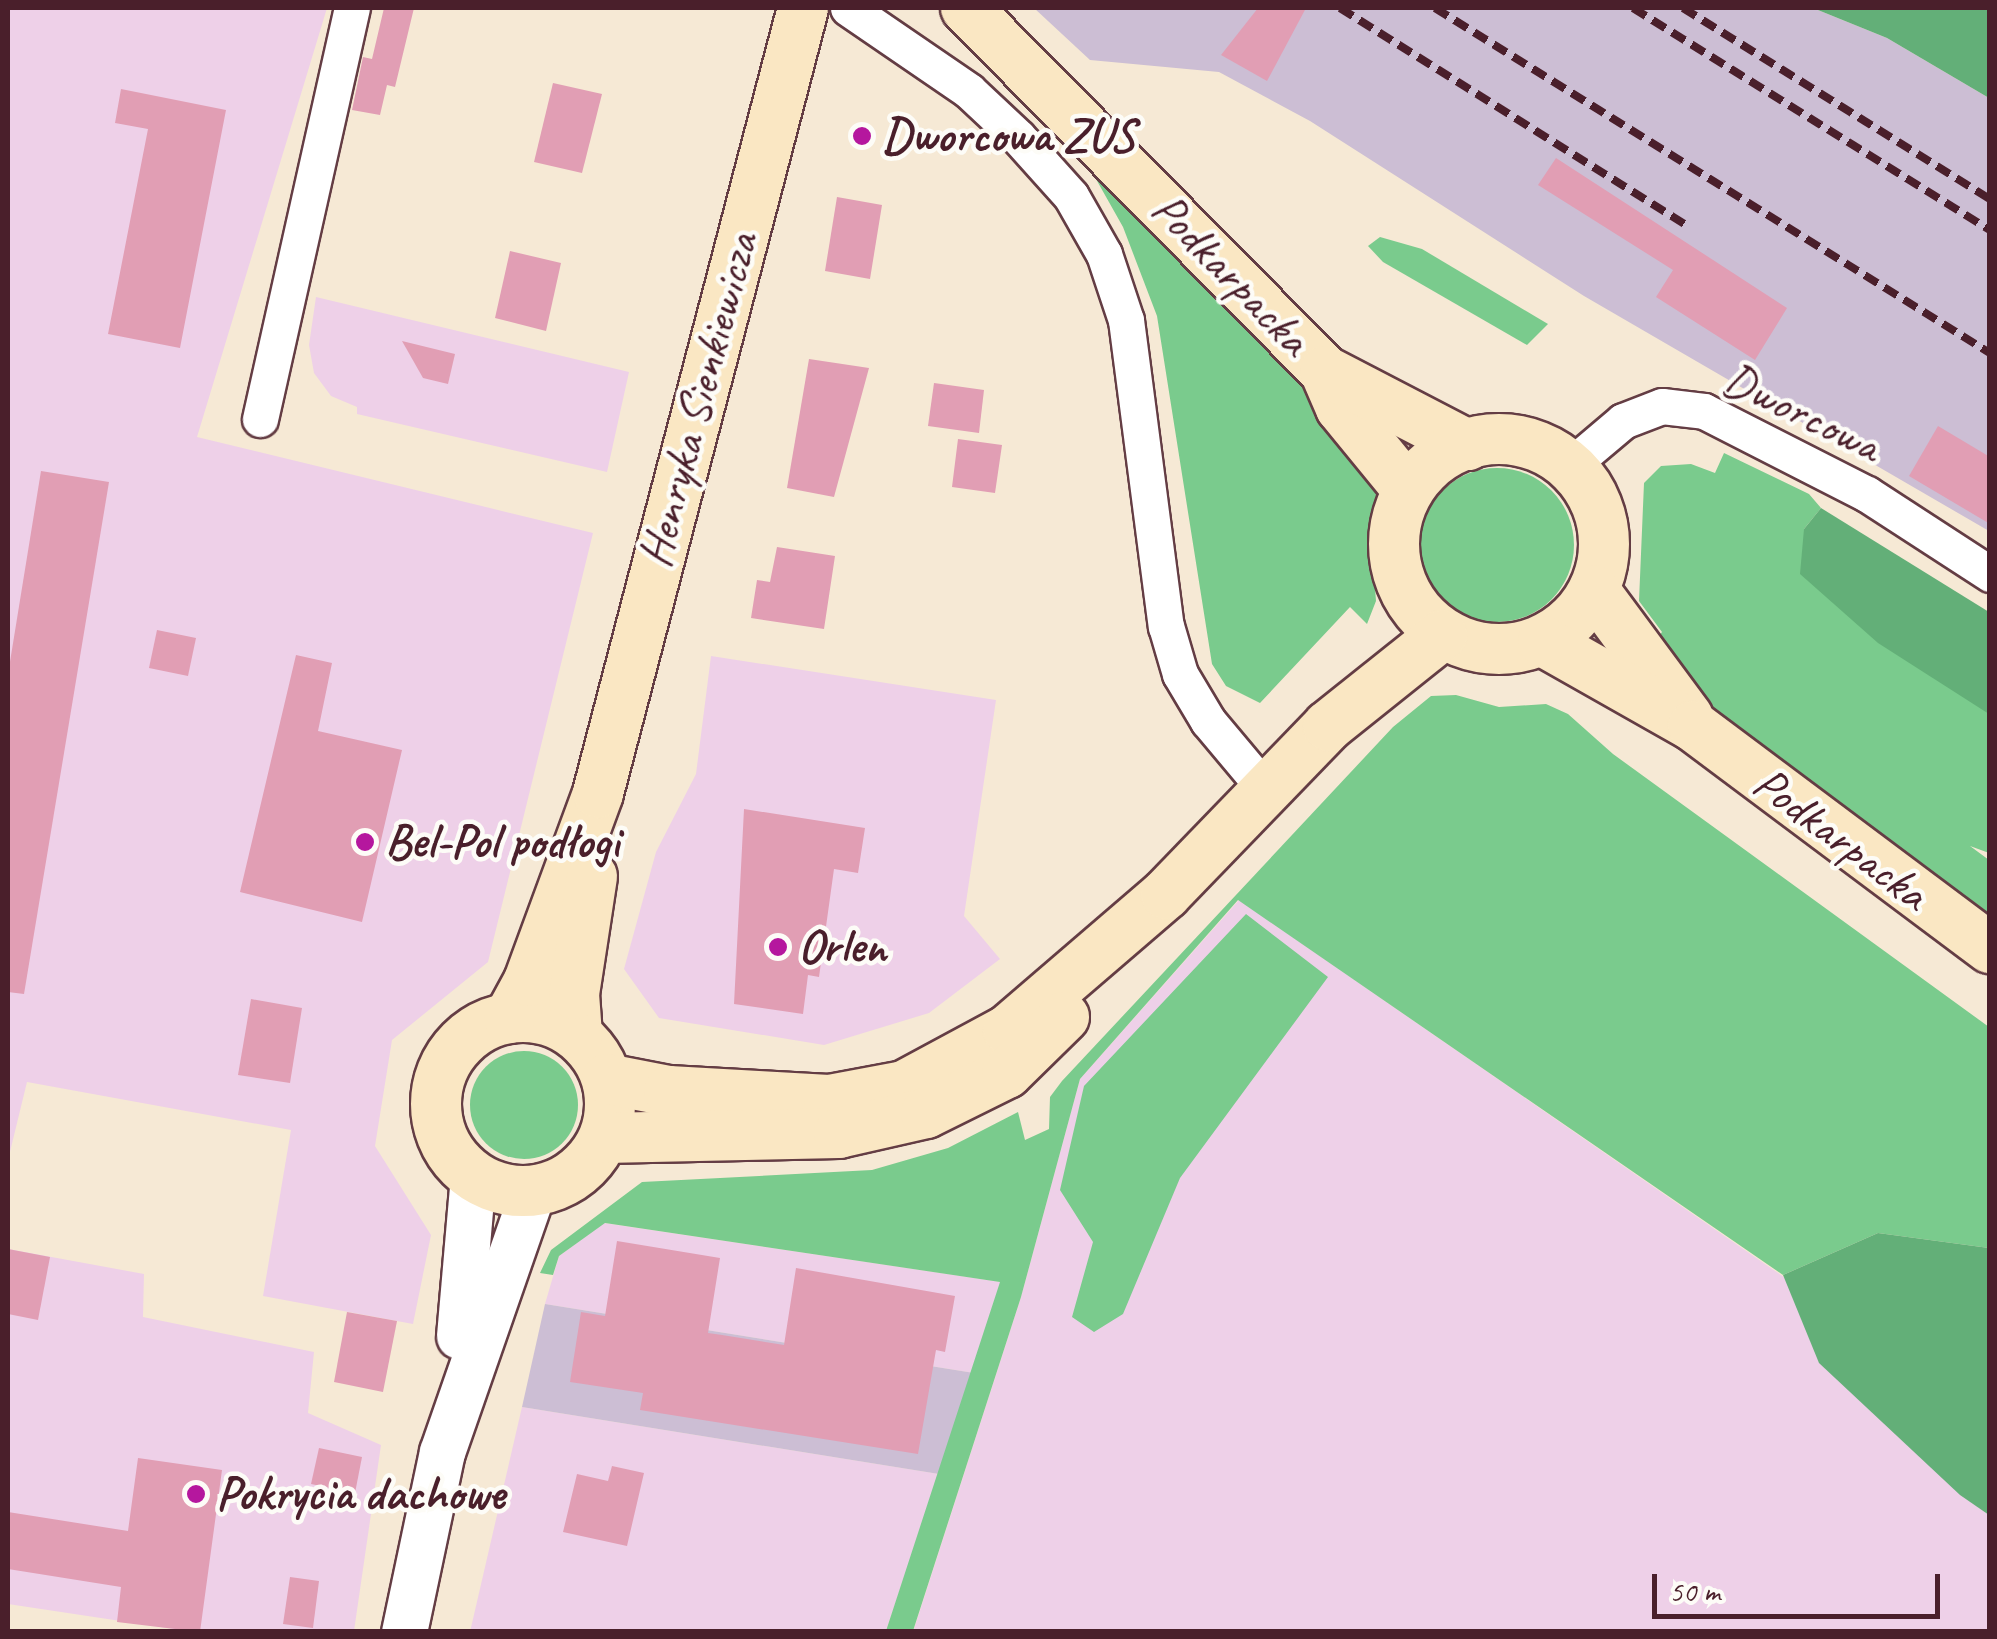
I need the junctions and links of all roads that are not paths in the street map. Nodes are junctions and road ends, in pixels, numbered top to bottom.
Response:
1 (352, 8) edge
2 (804, 8) edge
3 (848, 8) edge
4 (966, 8) edge
5 (1325, 372) junction
6 (260, 419) dead end
7 (1468, 444) junction
8 (1571, 466) junction
9 (1408, 490) junction
10 (1990, 574) edge
11 (1594, 590) junction
12 (1426, 620) junction
13 (1544, 641) junction
14 (1694, 726) junction
15 (1265, 788) junction
16 (598, 793) junction
17 (1166, 894) junction
18 (1990, 948) edge
19 (509, 1018) junction
20 (576, 1035) junction
21 (607, 1079) junction
22 (604, 1138) junction
23 (473, 1176) junction
24 (533, 1191) junction
25 (442, 1452) junction
26 (404, 1632) edge

1 - 6 street
2 - 16 main road, Henryka Sienkiewicza
3 - 15 street
4 - 5 main road, Podkarpacka
5 - 7 main road, Podkarpacka
5 - 9 main road, Podkarpacka
7 - 8 main road
7 - 9 main road
8 - 10 street, Dworcowa
8 - 11 main road
9 - 12 main road
11 - 13 main road
11 - 14 main road, Podkarpacka
12 - 13 main road
12 - 15 main road
13 - 14 main road, Podkarpacka
14 - 18 main road, Podkarpacka
15 - 17 main road
16 - 19 main road, Henryka Sienkiewicza
16 - 20 main road, Henryka Sienkiewicza
17 - 21 main road
17 - 22 main road
19 - 20 main road
19 - 23 main road
20 - 21 main road
21 - 22 main road
22 - 24 main road
23 - 24 main road
23 - 25 street
24 - 25 street
25 - 26 street

